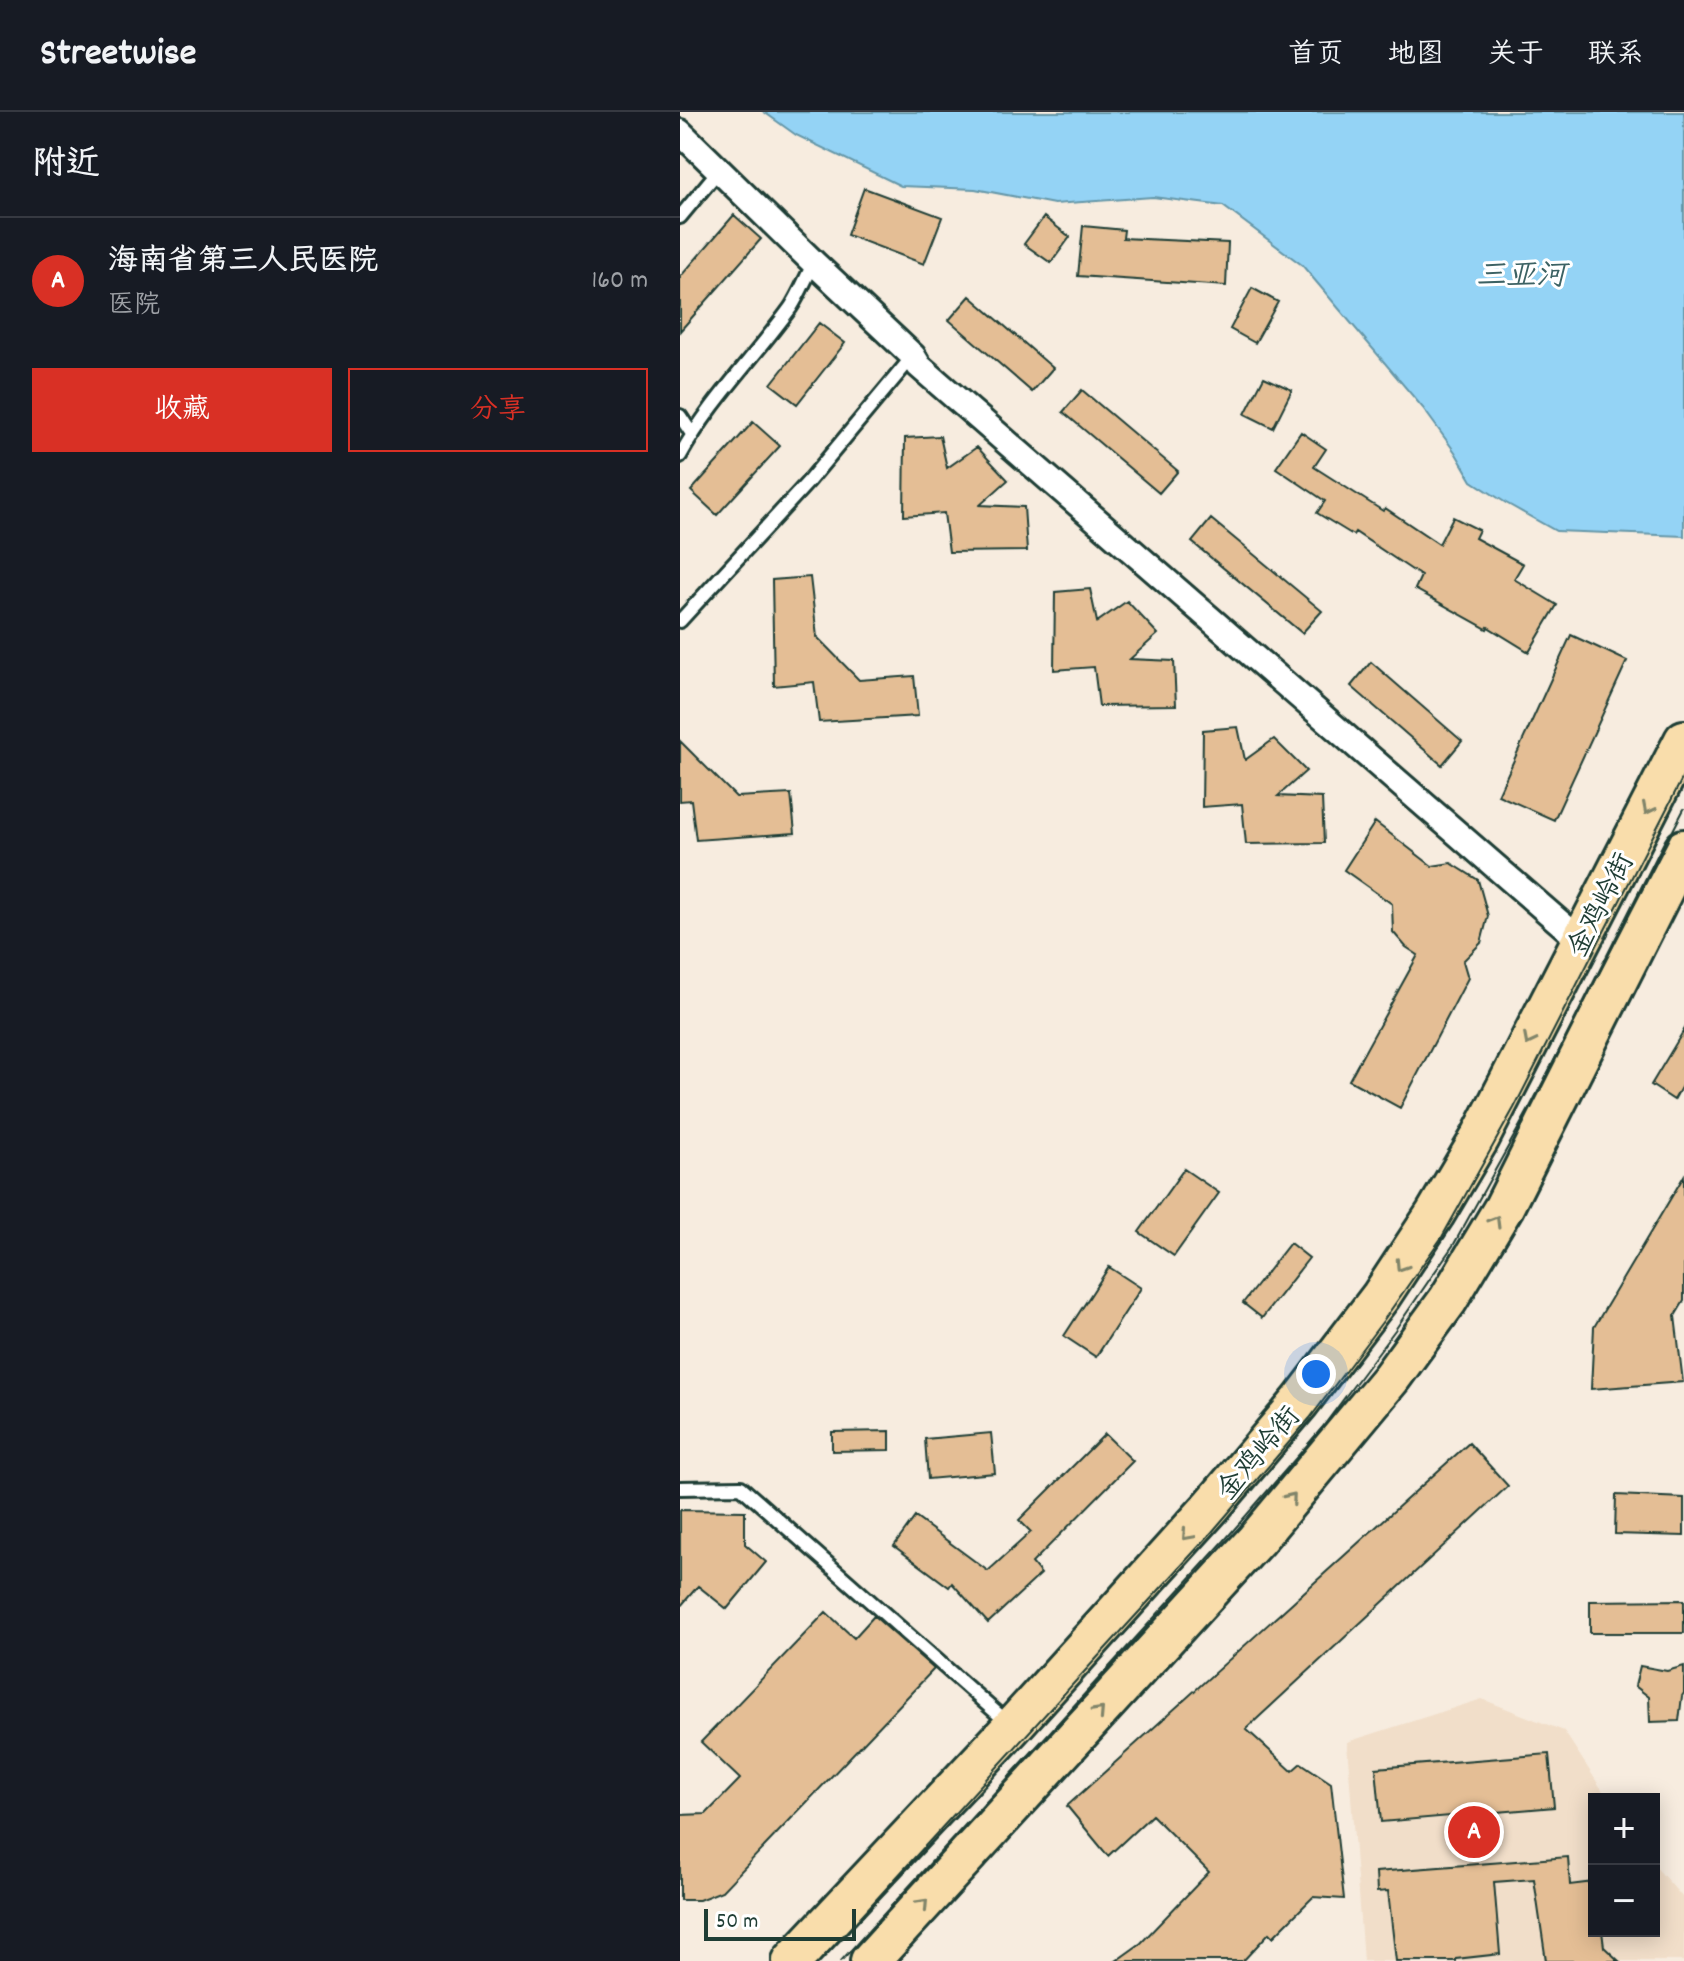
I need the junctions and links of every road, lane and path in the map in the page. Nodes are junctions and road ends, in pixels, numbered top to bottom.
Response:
1 (680, 132) edge
2 (719, 170) junction
3 (680, 217) edge
4 (814, 263) junction
5 (913, 356) junction
6 (680, 416) edge
7 (692, 434) junction
8 (680, 456) edge
9 (680, 621) edge
10 (1684, 740) edge
11 (1684, 849) edge
12 (1580, 940) junction
13 (680, 1488) edge
14 (1012, 1727) junction
15 (792, 1961) edge
16 (870, 1961) edge

1 - 2 street
2 - 3 lane
2 - 4 street
4 - 5 street
4 - 7 lane
5 - 9 lane
5 - 12 street
6 - 7 lane
7 - 8 lane
10 -> 12 main road, 金鸡岭街
16 -> 11 main road, 金鸡岭街
12 -> 14 main road, 金鸡岭街
13 - 14 lane
14 - 15 main road, 金鸡岭街

